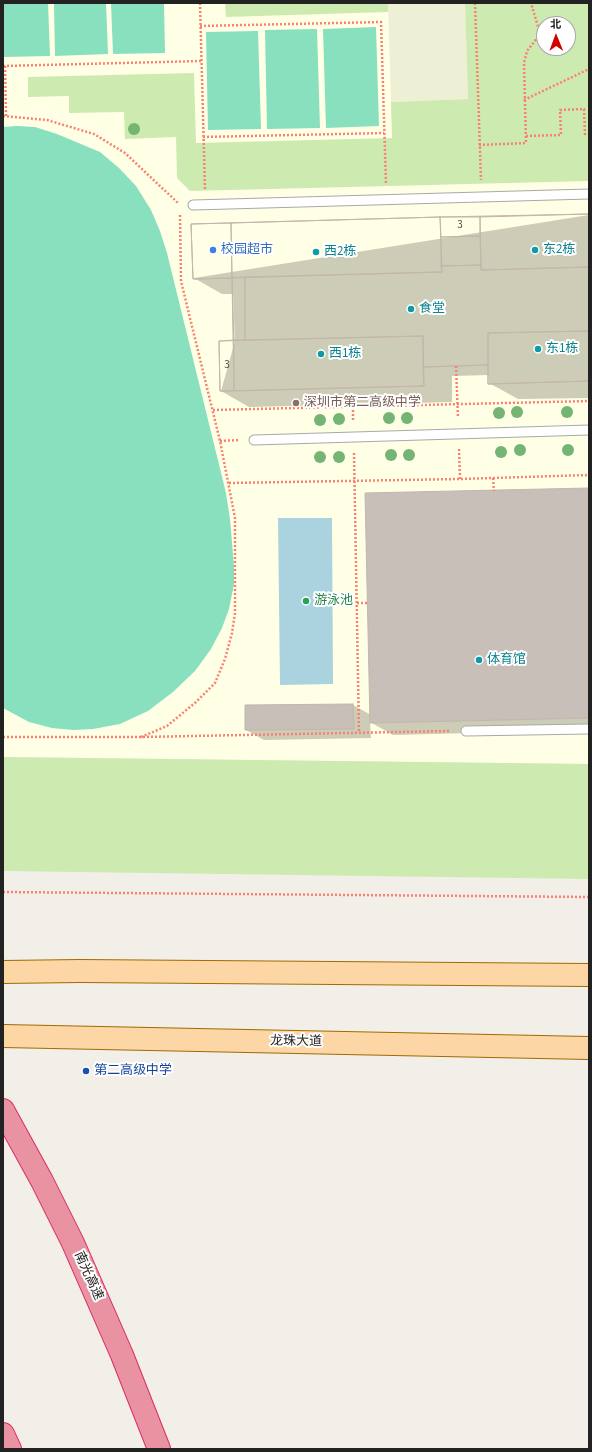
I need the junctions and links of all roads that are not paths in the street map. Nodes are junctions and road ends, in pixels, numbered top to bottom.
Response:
1 (589, 194) edge
2 (193, 205) dead end
3 (589, 430) edge
4 (254, 440) dead end
5 (589, 729) edge
6 (466, 731) road end
7 (3, 972) edge
8 (589, 975) edge
9 (3, 1036) edge
10 (589, 1048) edge
11 (3, 1110) edge
12 (3, 1434) edge
13 (10, 1449) edge
14 (159, 1449) edge

1 - 2 lane
3 - 4 lane
5 - 6 lane
7 - 8 main road
9 - 10 main road, 龙珠大道
11 - 14 highway, 南光高速
12 - 13 highway

